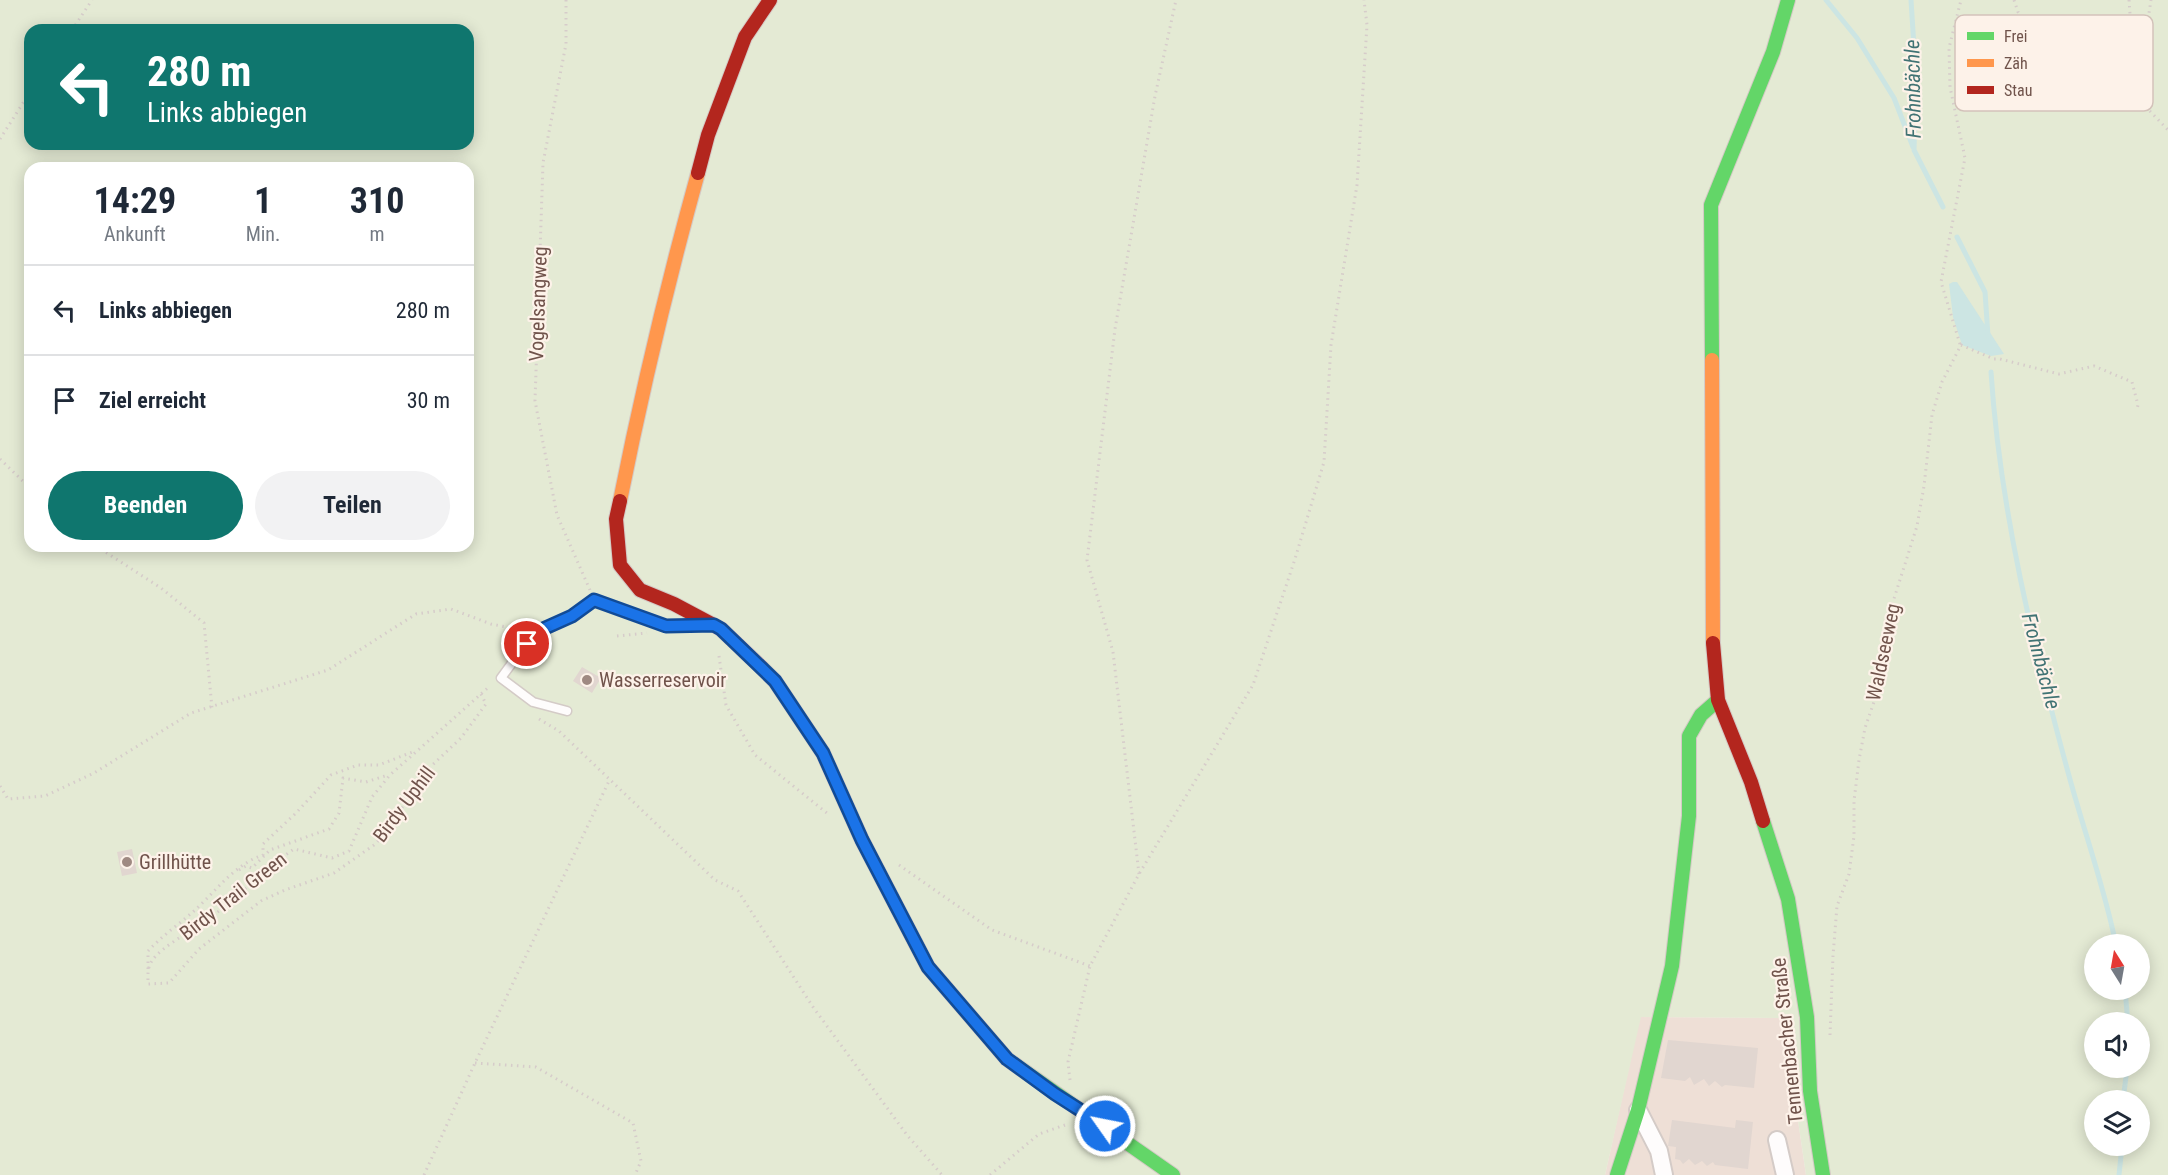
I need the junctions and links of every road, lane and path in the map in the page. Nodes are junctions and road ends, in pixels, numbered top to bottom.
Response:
1 (92, 0) edge
2 (566, 0) edge
3 (770, 0) edge
4 (1176, 0) edge
5 (1364, 0) edge
6 (1788, 0) edge
7 (1961, 0) edge
8 (2014, 0) edge
9 (2129, 0) edge
10 (2151, 0) edge
11 (1957, 15) edge
12 (2021, 15) edge
13 (2130, 15) edge
14 (2148, 15) edge
15 (76, 24) edge
16 (1955, 24) edge
17 (24, 101) edge
18 (1955, 111) edge
19 (1955, 111) edge
20 (2150, 111) edge
21 (2168, 130) edge
22 (0, 139) edge
23 (1960, 345) junction
24 (2137, 410) dead end
25 (0, 459) edge
26 (24, 482) edge
27 (105, 552) edge
28 (594, 600) junction
29 (714, 625) junction
30 (534, 633) junction
31 (481, 694) joint
32 (1718, 700) junction
33 (212, 708) junction
34 (567, 711) dead end
35 (531, 714) dead end
36 (420, 750) junction
37 (390, 775) junction
38 (609, 781) junction
39 (0, 786) edge
40 (8, 800) junction
41 (0, 801) edge
42 (835, 820) dead end
43 (890, 859) dead end
44 (235, 872) junction
45 (1139, 874) junction
46 (1090, 966) junction
47 (147, 974) junction
48 (1830, 1044) dead end
49 (475, 1063) junction
50 (1071, 1087) dead end
51 (1638, 1110) junction
52 (1090, 1116) junction
53 (1777, 1140) dead end
54 (424, 1175) edge
55 (635, 1175) edge
56 (942, 1175) edge
57 (990, 1175) edge
58 (1173, 1175) edge
59 (1617, 1175) edge
60 (1664, 1175) edge
61 (1785, 1175) edge
62 (1823, 1175) edge

1 - 15 path
2 - 28 path, Vogelsangweg
3 - 29 street
4 - 45 path
5 - 45 path
6 - 32 street, Tennenbacher Straße
7 - 11 path
8 - 12 path
9 - 13 path
10 - 14 path
16 - 18 path
17 - 22 path
19 - 23 path
20 - 21 path
23 - 24 path
23 - 48 path, Waldseeweg
25 - 26 path
27 - 33 path
28 - 29 lane
28 - 30 lane
29 - 42 path
29 - 52 street
30 - 33 path
30 - 34 lane
31 - 36 path, Birdy Trail Green
31 - 47 path, Birdy Uphill
32 - 51 street
32 - 62 street, Tennenbacher Straße
33 - 40 path
35 - 38 path
36 - 37 path, Birdy Trail Green
36 - 44 path
37 - 44 path
37 - 47 path, Birdy Trail Green
38 - 49 path
38 - 56 path
39 - 40 path
40 - 41 path
43 - 46 path
44 - 47 path
45 - 46 path
46 - 50 path
49 - 54 path
49 - 55 path
51 - 59 street
51 - 60 street
52 - 57 path
52 - 58 street
53 - 61 street

